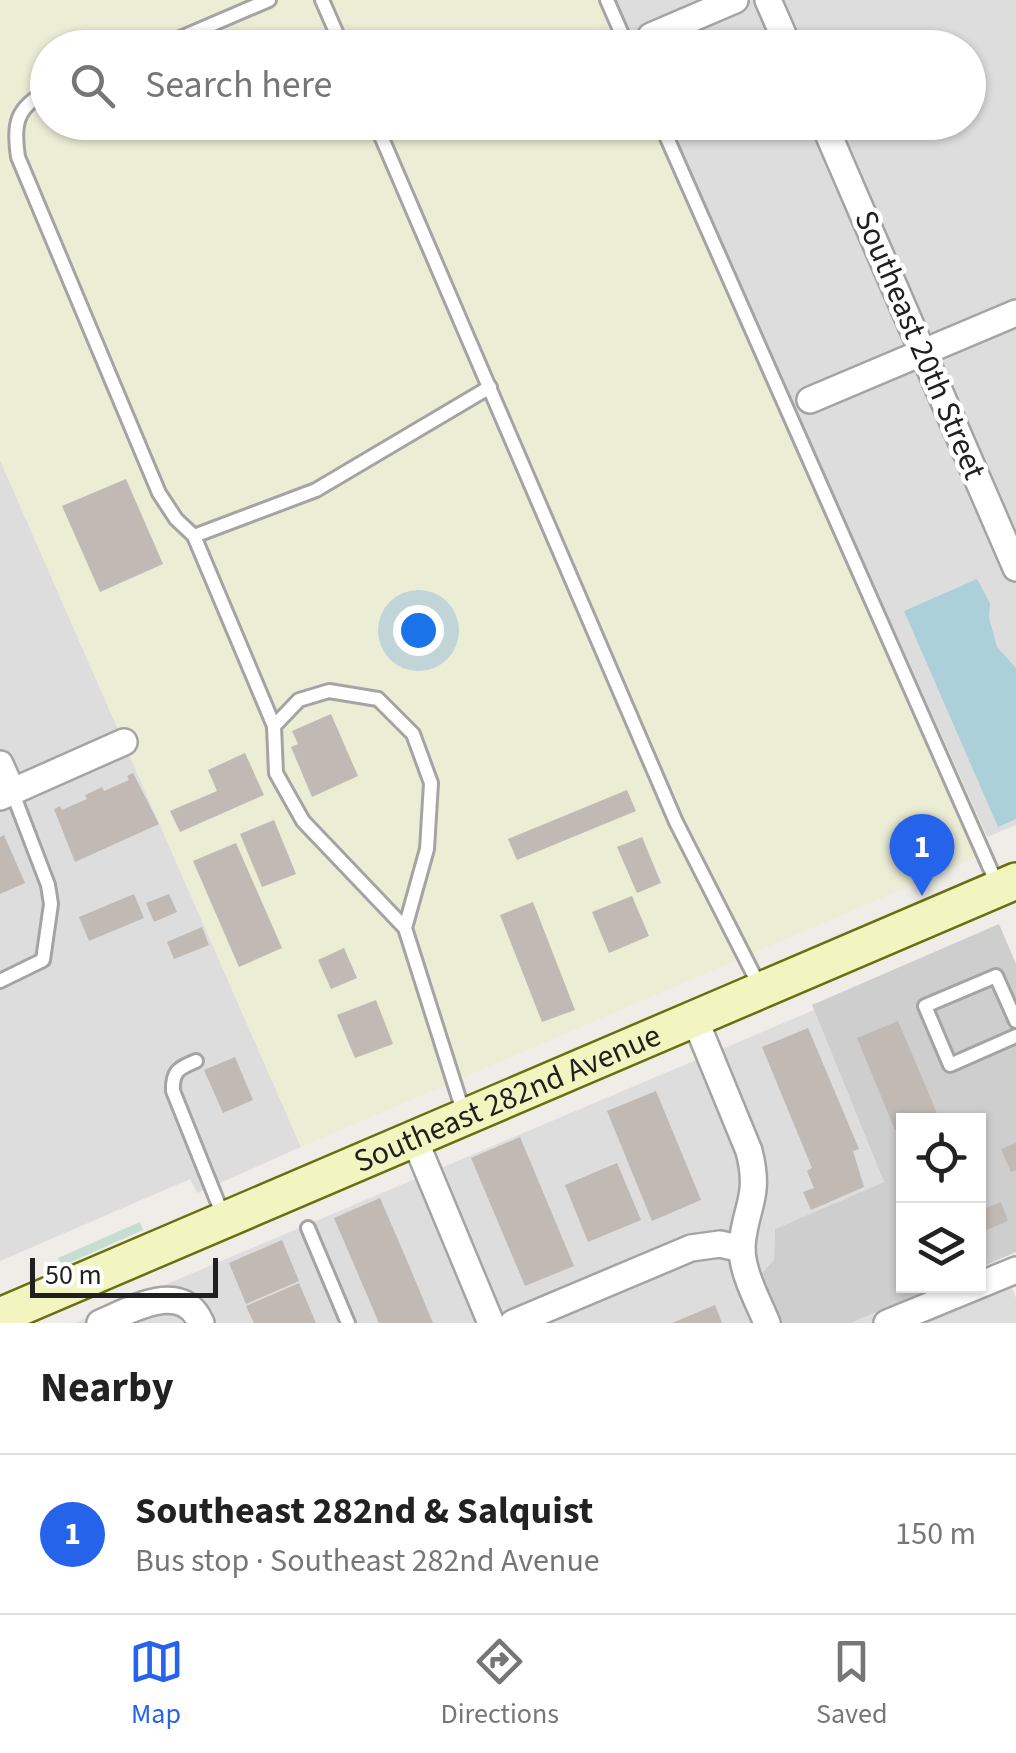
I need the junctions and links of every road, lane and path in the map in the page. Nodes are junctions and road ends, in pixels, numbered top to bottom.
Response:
1 (268, 0) edge
2 (322, 0) edge
3 (607, 0) edge
4 (735, 0) edge
5 (768, 0) edge
6 (199, 30) edge
7 (335, 30) edge
8 (630, 30) edge
9 (666, 30) edge
10 (781, 30) edge
11 (30, 104) edge
12 (383, 140) edge
13 (668, 140) edge
14 (830, 140) edge
15 (1016, 313) edge
16 (924, 352) junction
17 (490, 387) junction
18 (810, 400) dead end
19 (194, 536) junction
20 (1016, 568) edge
21 (274, 726) junction
22 (124, 742) dead end
23 (0, 764) edge
24 (6, 794) edge
25 (1007, 885) edge
26 (405, 928) junction
27 (0, 981) edge
28 (761, 989) junction
29 (694, 1018) junction
30 (1016, 1020) edge
31 (1016, 1036) edge
32 (196, 1062) dead end
33 (464, 1116) junction
34 (414, 1138) junction
35 (225, 1220) junction
36 (308, 1228) dead end
37 (742, 1249) junction
38 (1016, 1270) edge
39 (0, 1316) edge
40 (100, 1323) edge
41 (201, 1323) edge
42 (348, 1323) edge
43 (492, 1323) edge
44 (513, 1323) edge
45 (767, 1323) edge
46 (886, 1323) edge

1 - 6 lane
2 - 7 lane
3 - 8 lane
4 - 9 street
5 - 10 street
11 - 19 lane
12 - 17 lane
13 - 25 lane
14 - 16 street, Southeast 20th Street
15 - 16 street
16 - 18 street
16 - 20 street, Southeast 20th Street
17 - 19 lane
17 - 28 lane
19 - 21 lane
21 - 26 lane
21 - 26 lane
22 - 24 street
23 - 24 street
24 - 27 lane
25 - 28 main road, Southeast 282nd Avenue
26 - 33 lane
28 - 29 main road, Southeast 282nd Avenue
29 - 33 main road, Southeast 282nd Avenue
29 - 37 street
30 - 31 lane
32 - 35 lane
33 - 34 main road, Southeast 282nd Avenue
34 - 35 main road, Southeast 282nd Avenue
34 - 43 street
35 - 39 main road, Southeast 282nd Avenue
36 - 42 lane
37 - 44 street
37 - 45 street
38 - 46 street
40 - 41 street

